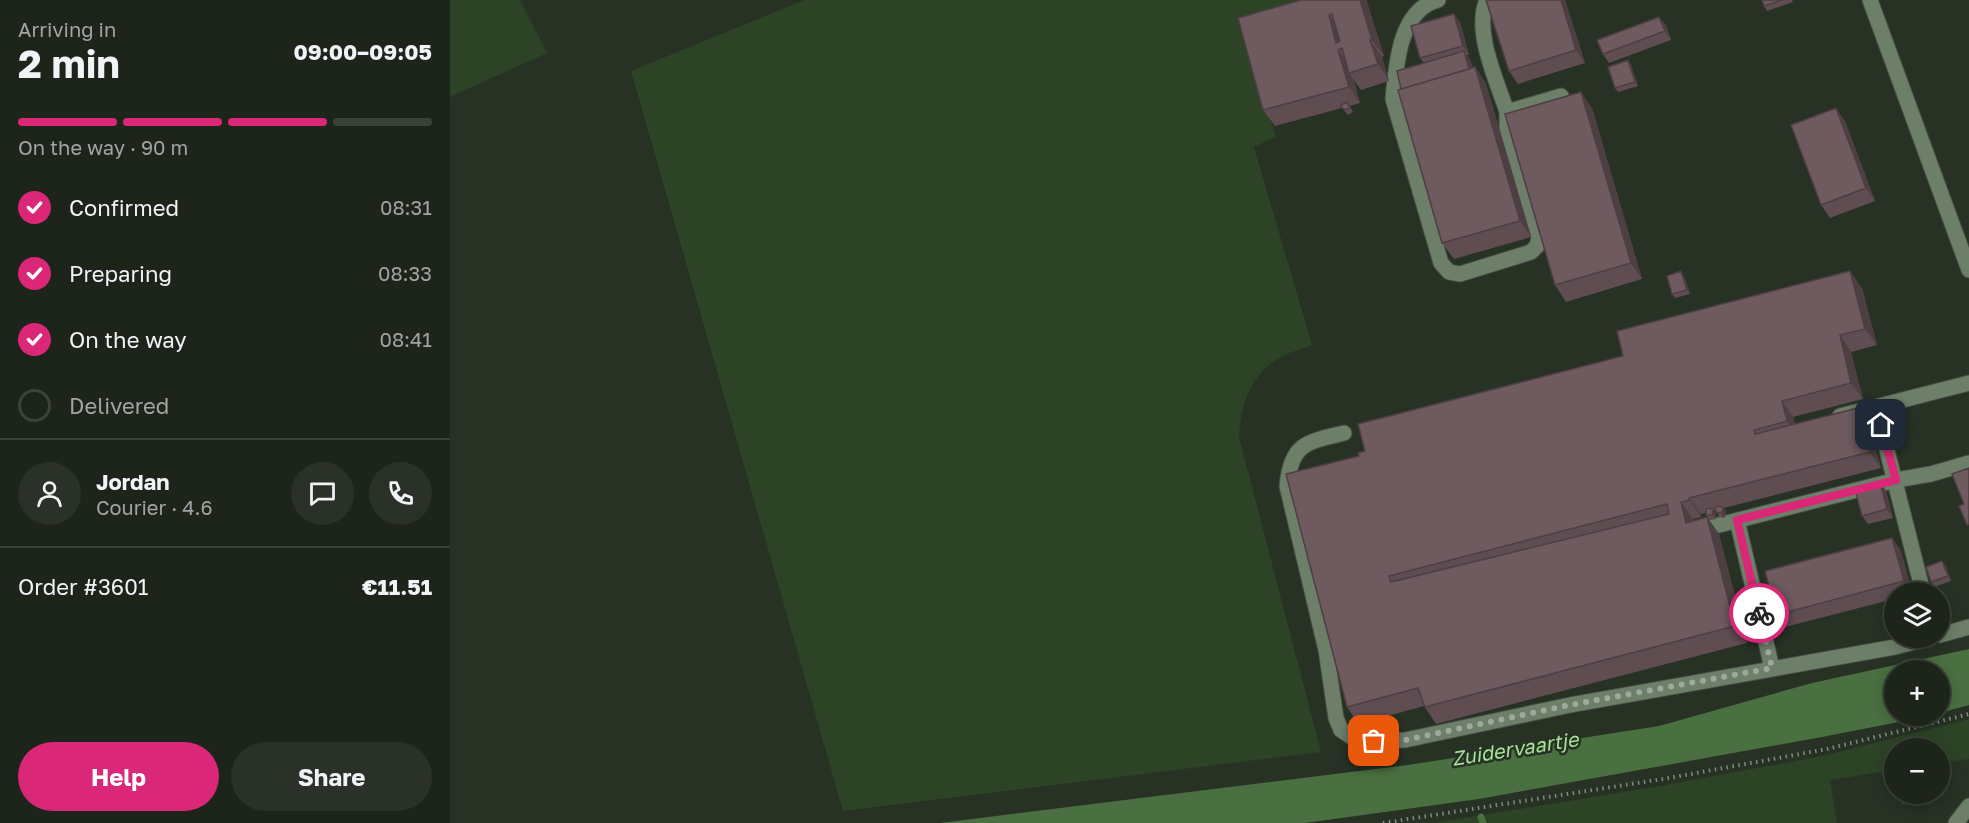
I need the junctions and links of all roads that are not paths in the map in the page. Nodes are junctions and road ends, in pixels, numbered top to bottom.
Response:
1 (1438, 0) edge
2 (1487, 0) edge
3 (1870, 0) edge
4 (1562, 96) edge
5 (1507, 112) junction
6 (1969, 270) edge
7 (1969, 383) edge
8 (1876, 407) junction
9 (1824, 421) edge
10 (1344, 434) dead end
11 (1969, 463) edge
12 (1896, 480) junction
13 (1737, 520) junction
14 (1711, 527) edge
15 (1921, 582) edge
16 (1969, 627) edge
17 (1950, 632) edge
18 (1889, 648) edge
19 (1772, 668) junction
20 (1969, 806) edge
21 (1956, 823) edge

1 - 5 street
2 - 5 street
3 - 6 street
4 - 5 street
7 - 8 street
8 - 9 street
8 - 12 street
10 - 19 street
11 - 12 street
12 - 13 street
12 - 15 street
13 - 14 street
13 - 19 street
16 - 17 street
18 - 19 street
20 - 21 street

